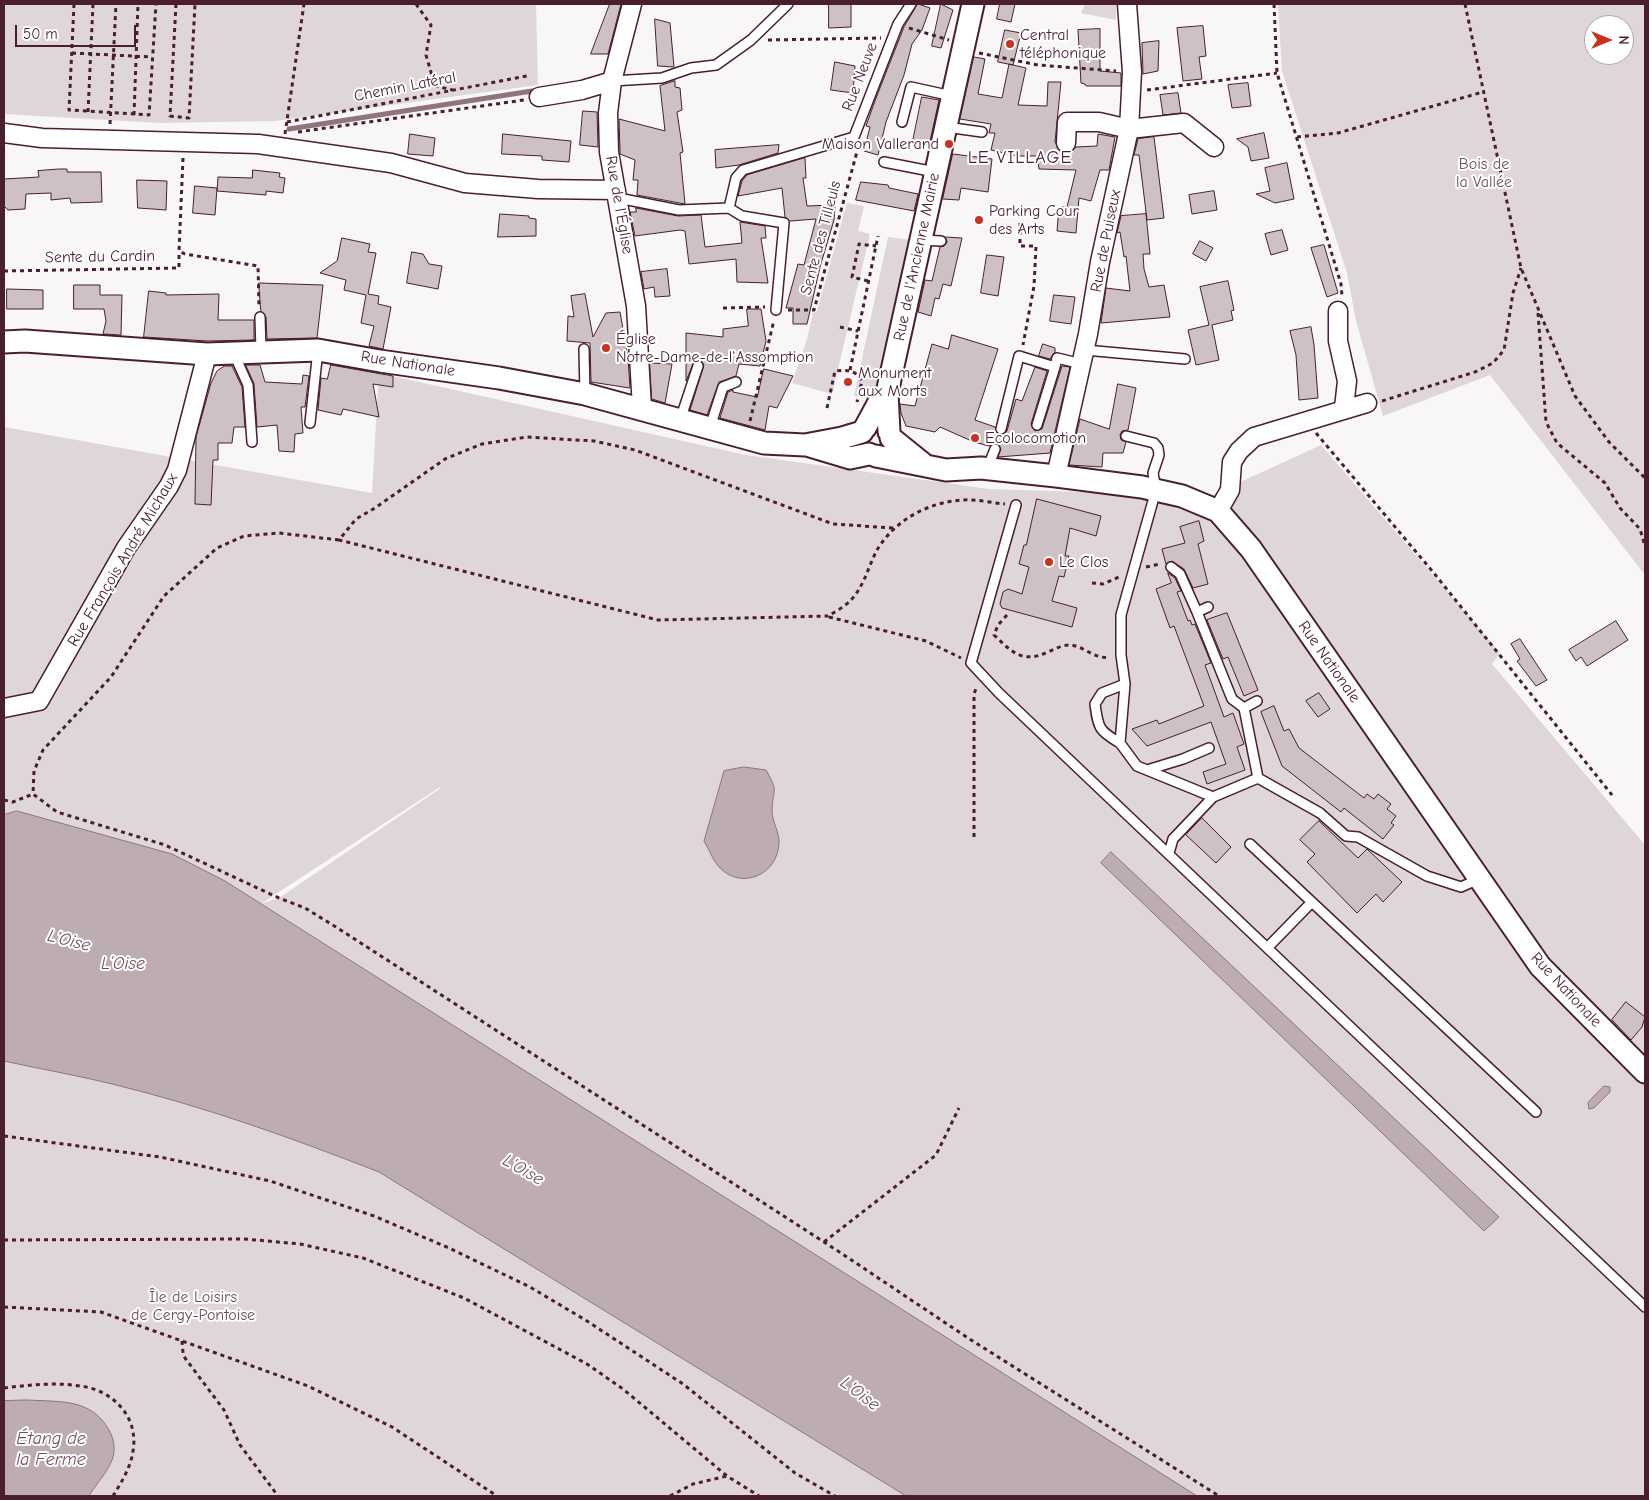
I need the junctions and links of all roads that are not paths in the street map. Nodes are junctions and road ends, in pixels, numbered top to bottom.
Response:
1 (632, 4) edge
2 (788, 4) edge
3 (911, 4) edge
4 (973, 4) edge
5 (1127, 4) edge
6 (612, 81) junction
7 (952, 96) junction
8 (540, 97) road end
9 (902, 122) dead end
10 (946, 127) junction
11 (1129, 129) junction
12 (982, 132) dead end
13 (4, 133) edge
14 (1066, 143) dead end
15 (1214, 147) dead end
16 (884, 162) dead end
17 (936, 172) junction
18 (617, 194) junction
19 (728, 208) junction
20 (776, 309) road end
21 (1338, 311) road end
22 (260, 317) road end
23 (4, 342) edge
24 (584, 349) dead end
25 (318, 350) junction
26 (261, 353) junction
27 (207, 354) junction
28 (234, 354) junction
29 (1083, 357) junction
30 (1185, 359) dead end
31 (698, 366) dead end
32 (1055, 367) junction
33 (736, 382) dead end
34 (887, 393) junction
35 (585, 394) junction
36 (1367, 403) road end
37 (642, 408) junction
38 (1344, 408) junction
39 (680, 420) junction
40 (310, 423) dead end
41 (1037, 425) dead end
42 (710, 428) junction
43 (1001, 429) dead end
44 (863, 430) junction
45 (890, 435) junction
46 (1126, 436) dead end
47 (252, 442) dead end
48 (805, 445) junction
49 (995, 449) dead end
50 (872, 455) junction
51 (922, 463) junction
52 (977, 465) junction
53 (1056, 476) junction
54 (1156, 490) junction
55 (1016, 505) road end
56 (1218, 511) junction
57 (1171, 567) dead end
58 (1208, 607) dead end
59 (1197, 612) junction
60 (1125, 684) junction
61 (1257, 701) dead end
62 (4, 708) edge
63 (1244, 708) junction
64 (1120, 743) junction
65 (1209, 748) dead end
66 (1147, 770) junction
67 (1258, 778) junction
68 (1212, 797) junction
69 (1250, 844) dead end
70 (1168, 853) junction
71 (1479, 879) junction
72 (1312, 902) junction
73 (1268, 947) junction
74 (1645, 1072) edge
75 (1536, 1112) dead end
76 (1645, 1307) edge

1 - 6 street, Rue de l'Église
2 - 6 lane
3 - 19 lane, Rue Neuve
4 - 7 street, Rue de l'Ancienne Mairie
5 - 11 street, Rue de Puiseux
6 - 8 street
6 - 18 street, Rue de l'Église
7 - 9 lane
7 - 10 street, Rue de l'Ancienne Mairie
10 - 12 lane
10 - 17 street, Rue de l'Ancienne Mairie
11 - 14 street
11 - 15 street
11 - 29 street, Rue de Puiseux
13 - 18 street
16 - 17 lane
17 - 34 street, Rue de l'Ancienne Mairie
18 - 19 lane
18 - 37 street, Rue de l'Église
19 - 20 lane
21 - 38 street
22 - 26 lane
23 - 27 street, Rue Nationale
24 - 35 lane
25 - 26 street, Rue Nationale
25 - 35 street, Rue Nationale
25 - 40 lane
26 - 28 street, Rue Nationale
27 - 28 street, Rue Nationale
27 - 62 street, Rue François André Michaux
28 - 47 lane
29 - 30 lane
29 - 32 lane
29 - 53 street, Rue de Puiseux
31 - 39 lane
32 - 41 lane
32 - 43 lane
33 - 42 lane
34 - 44 street, Rue de l'Ancienne Mairie
34 - 45 street, Rue de l'Ancienne Mairie
35 - 37 street, Rue Nationale
36 - 38 street
37 - 39 street, Rue Nationale
38 - 56 street
39 - 42 street, Rue Nationale
42 - 48 street, Rue Nationale
44 - 45 street
44 - 48 street, Rue Nationale
44 - 50 street
45 - 50 street
45 - 51 street, Rue Nationale
46 - 54 lane
48 - 50 street, Rue Nationale
49 - 52 lane
50 - 51 street, Rue Nationale
51 - 52 street, Rue Nationale
52 - 53 street, Rue Nationale
53 - 54 street, Rue Nationale
54 - 56 street, Rue Nationale
54 - 60 lane
55 - 70 lane
56 - 71 street, Rue Nationale
57 - 59 lane
58 - 59 lane
59 - 63 lane
60 - 64 lane
60 - 64 lane
61 - 63 lane
63 - 67 lane
64 - 66 lane
65 - 66 lane
66 - 68 lane
67 - 68 lane
67 - 71 lane
68 - 70 lane
69 - 72 lane
70 - 73 lane
71 - 74 street, Rue Nationale
72 - 73 lane
72 - 75 lane
73 - 76 lane

